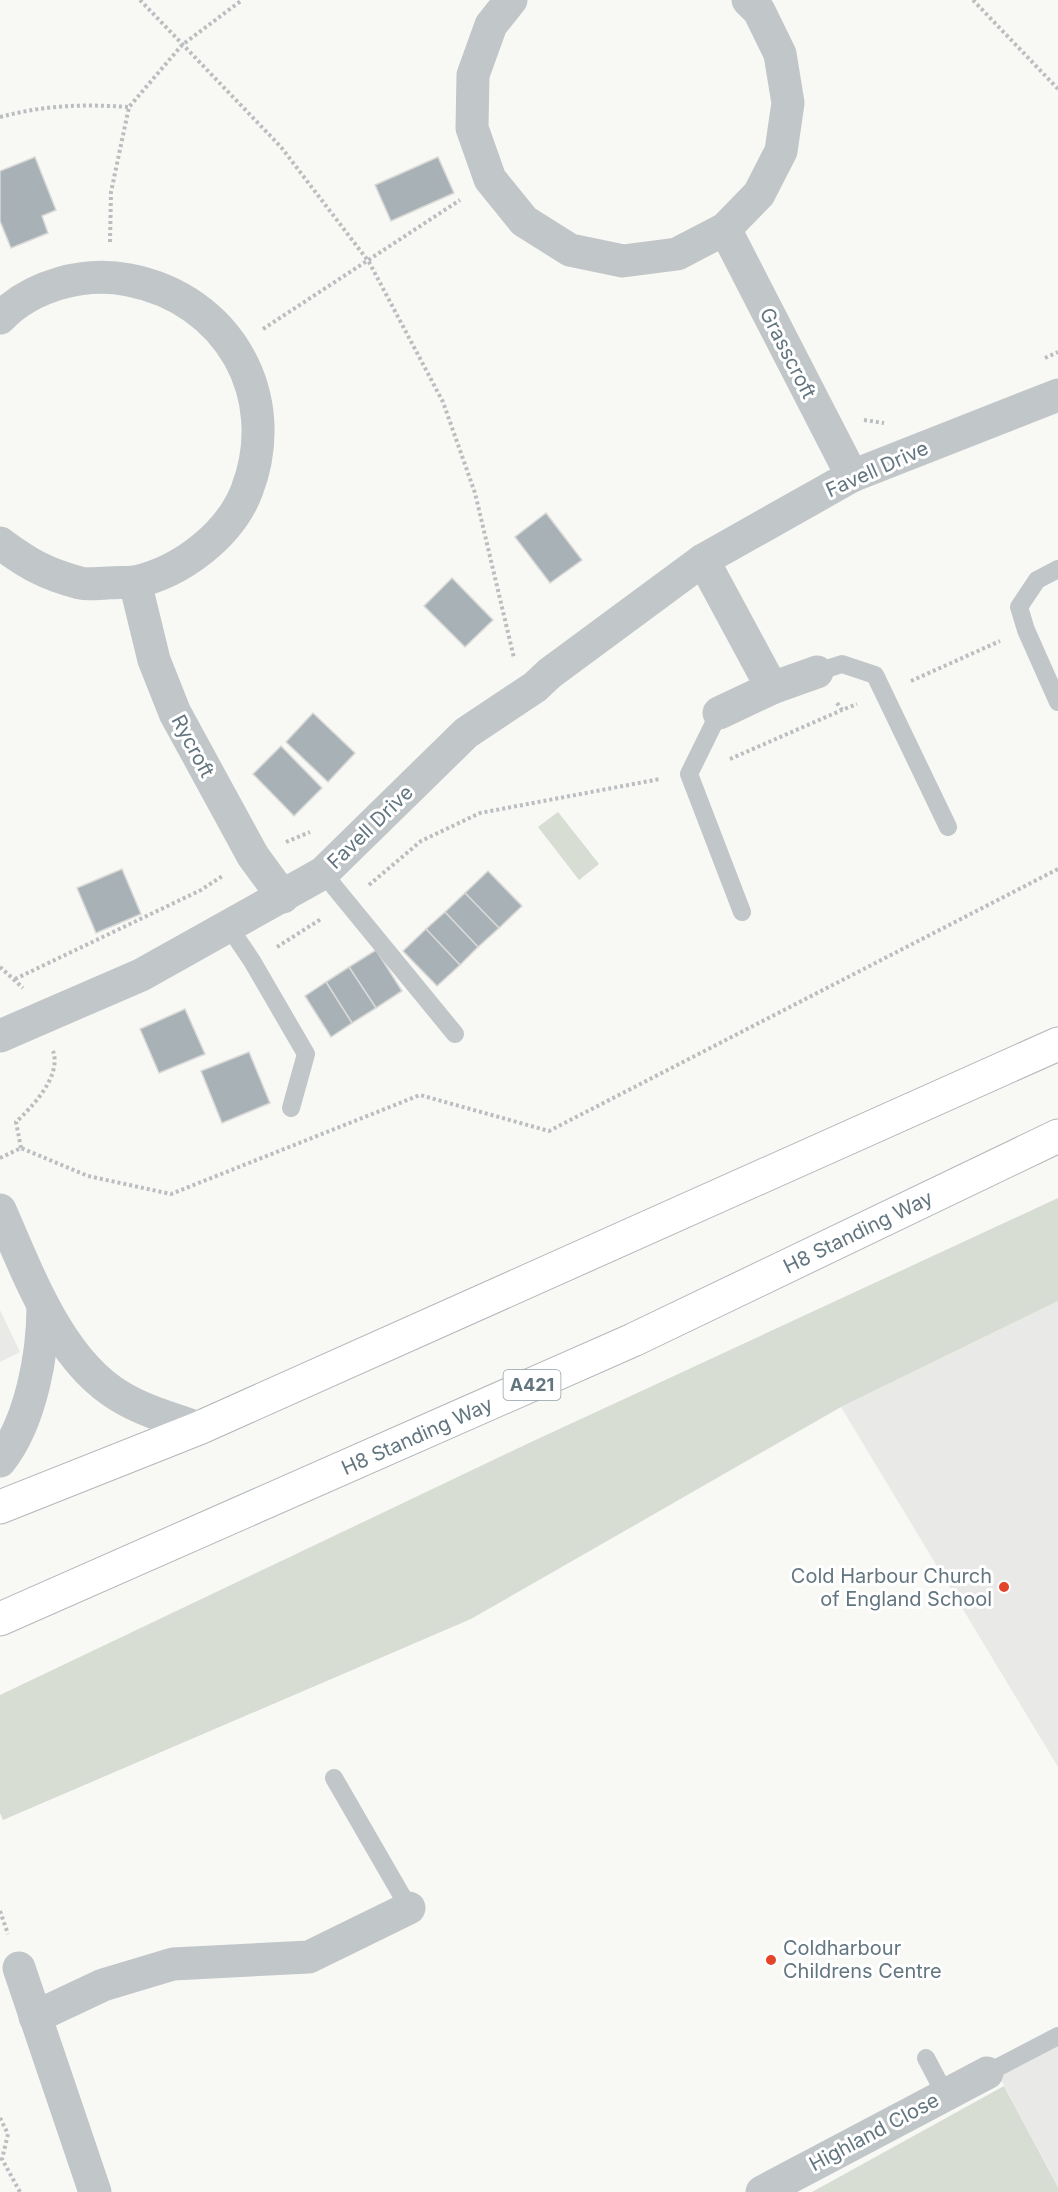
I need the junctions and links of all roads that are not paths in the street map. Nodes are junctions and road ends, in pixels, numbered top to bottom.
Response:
1 (511, 0) edge
2 (748, 0) edge
3 (725, 229) junction
4 (0, 318) edge
5 (1058, 395) edge
6 (852, 476) junction
7 (0, 543) edge
8 (703, 560) junction
9 (1058, 569) edge
10 (135, 582) junction
11 (817, 672) joint
12 (772, 688) junction
13 (1058, 702) edge
14 (719, 713) joint
15 (948, 827) dead end
16 (323, 873) junction
17 (283, 897) junction
18 (742, 912) dead end
19 (229, 927) junction
20 (455, 1034) dead end
21 (0, 1036) edge
22 (1058, 1044) edge
23 (291, 1108) dead end
24 (1058, 1136) edge
25 (0, 1210) edge
26 (43, 1306) junction
27 (199, 1428) junction
28 (0, 1461) edge
29 (0, 1507) edge
30 (0, 1619) edge
31 (334, 1778) dead end
32 (409, 1908) joint
33 (20, 1968) dead end
34 (35, 2017) junction
35 (1058, 2036) edge
36 (926, 2058) dead end
37 (987, 2073) joint
38 (945, 2094) junction
39 (95, 2192) edge
40 (762, 2192) edge

1 - 3 street
2 - 3 street
3 - 6 street, Grasscroft
4 - 10 street
5 - 6 street, Favell Drive
6 - 8 street, Favell Drive
7 - 10 street
8 - 12 street
8 - 16 street, Favell Drive
9 - 13 lane
10 - 17 street, Rycroft
11 - 12 street
11 - 15 lane
12 - 14 street
14 - 18 lane
16 - 17 street, Favell Drive
16 - 20 lane
17 - 19 street, Favell Drive
19 - 21 street, Favell Drive
19 - 23 lane
22 - 27 highway
24 - 30 highway, H8 Standing Way / A421
25 - 26 street
26 - 27 street
26 - 28 street
27 - 29 highway
31 - 32 lane
32 - 34 street
33 - 34 street
34 - 39 street
35 - 37 lane
36 - 38 lane
37 - 38 street, Highland Close
38 - 40 street, Highland Close

